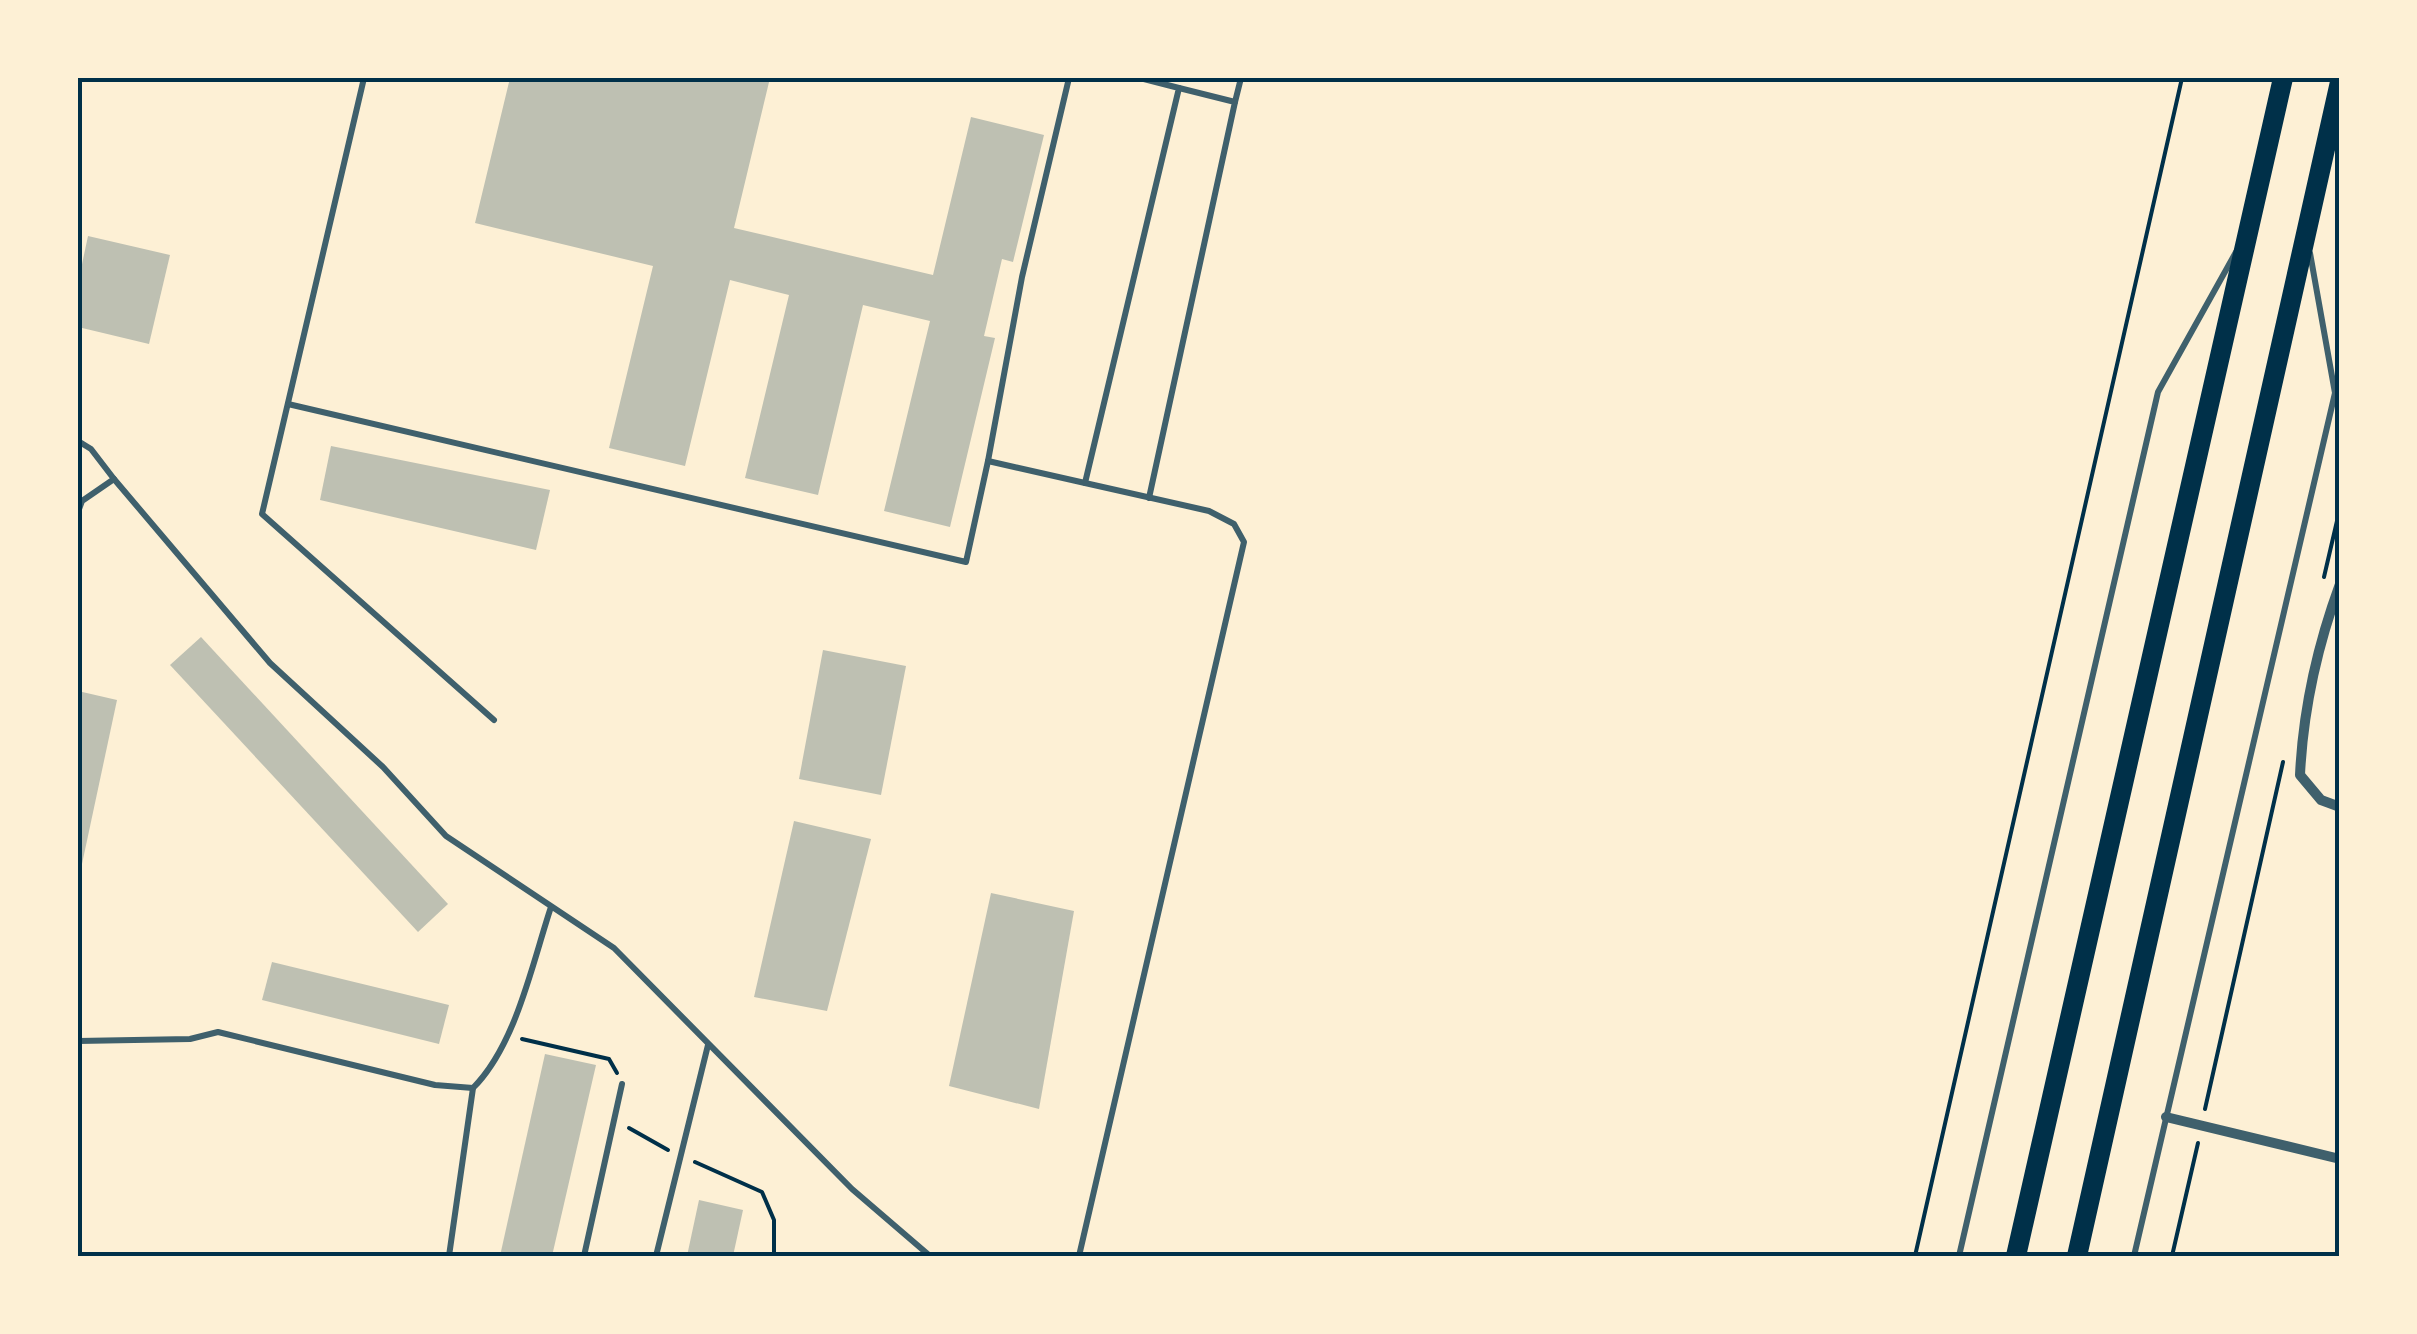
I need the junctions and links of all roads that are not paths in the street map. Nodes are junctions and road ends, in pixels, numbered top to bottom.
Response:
1 (364, 78) edge
2 (1069, 78) edge
3 (1140, 78) edge
4 (1241, 78) edge
5 (2283, 78) edge
6 (2340, 82) edge
7 (1178, 88) junction
8 (1235, 102) junction
9 (2332, 142) edge
10 (2248, 229) junction
11 (2306, 231) junction
12 (288, 404) junction
13 (78, 441) edge
14 (988, 461) junction
15 (114, 479) junction
16 (1085, 482) junction
17 (1149, 498) junction
18 (78, 512) edge
19 (2340, 584) edge
20 (494, 720) dead end
21 (2340, 807) edge
22 (551, 906) junction
23 (78, 1041) edge
24 (708, 1045) junction
25 (622, 1084) road end
26 (473, 1088) junction
27 (2166, 1117) junction
28 (2340, 1159) edge
29 (448, 1256) edge
30 (584, 1256) edge
31 (656, 1256) edge
32 (930, 1256) edge
33 (1079, 1256) edge
34 (1959, 1256) edge
35 (2016, 1256) edge
36 (2077, 1256) edge
37 (2134, 1256) edge

1 - 12 lane
2 - 14 lane
3 - 7 lane
4 - 8 lane
5 - 10 main road
6 - 9 main road
7 - 8 lane
7 - 16 lane
8 - 17 lane
9 - 11 main road
10 - 34 lane
10 - 35 main road
11 - 27 lane
11 - 36 main road
12 - 14 lane
12 - 20 lane
13 - 15 lane
14 - 16 lane
15 - 18 lane
15 - 22 lane
16 - 17 lane
17 - 33 lane
19 - 21 street
22 - 24 lane
22 - 26 lane
23 - 26 lane
24 - 31 lane
24 - 32 lane
25 - 30 lane
26 - 29 lane
27 - 28 street
27 - 37 lane

